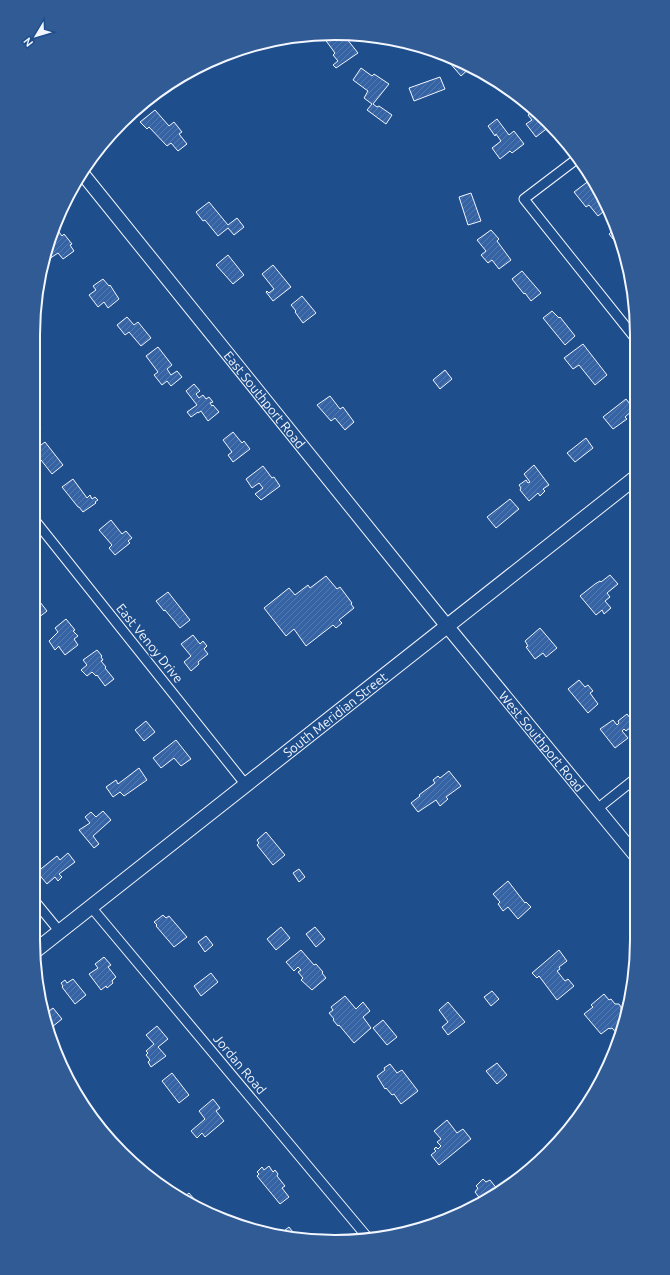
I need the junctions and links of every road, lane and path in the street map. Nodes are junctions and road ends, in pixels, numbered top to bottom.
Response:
1 (573, 161) edge
2 (86, 178) edge
3 (630, 333) edge
4 (630, 482) edge
5 (40, 527) edge
6 (447, 626) junction
7 (630, 783) edge
8 (246, 785) junction
9 (597, 809) junction
10 (630, 849) edge
11 (91, 907) junction
12 (40, 908) edge
13 (60, 932) junction
14 (40, 947) edge
15 (364, 1233) edge

1 - 3 street
2 - 6 main road, East Southport Road
4 - 6 main road, South Meridian Street
5 - 8 street, East Venoy Drive
6 - 8 main road, South Meridian Street
6 - 9 main road, West Southport Road
7 - 9 street
8 - 11 main road, South Meridian Street
9 - 10 main road, West Southport Road
11 - 13 main road, South Meridian Street
11 - 15 street, Jordan Road
12 - 13 street
13 - 14 main road, South Meridian Street

